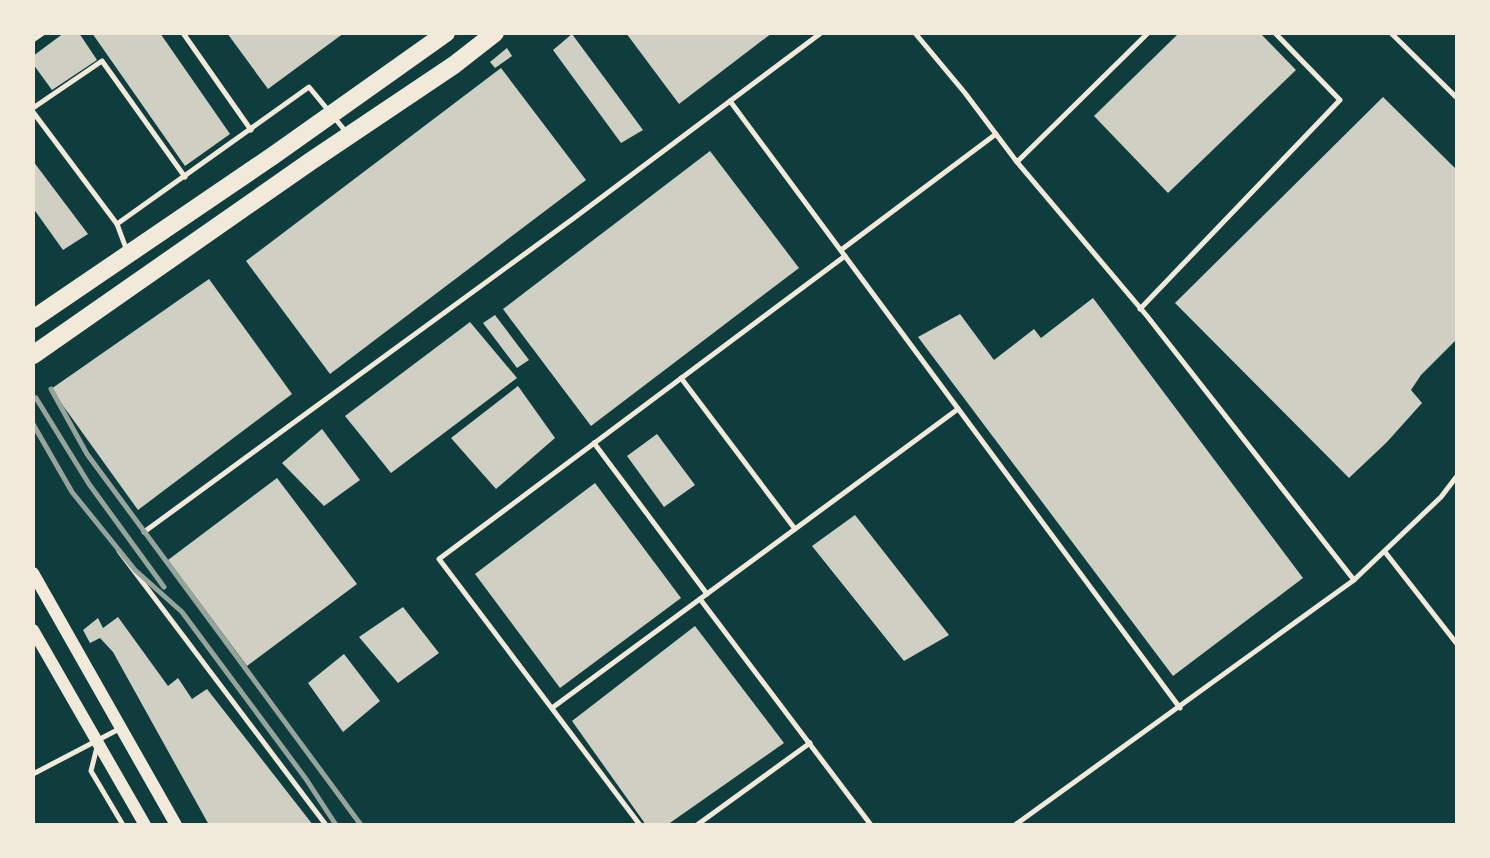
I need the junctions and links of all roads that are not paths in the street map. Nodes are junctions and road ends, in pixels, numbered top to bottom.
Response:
1 (43, 33) edge
2 (183, 33) edge
3 (446, 33) edge
4 (495, 33) edge
5 (821, 33) edge
6 (915, 33) edge
7 (1148, 33) edge
8 (1275, 33) edge
9 (1391, 33) edge
10 (33, 40) edge
11 (1457, 98) edge
12 (730, 101) junction
13 (33, 110) edge
14 (332, 115) junction
15 (251, 130) junction
16 (996, 134) junction
17 (349, 136) junction
18 (1017, 162) junction
19 (185, 177) junction
20 (117, 224) junction
21 (841, 250) junction
22 (129, 255) junction
23 (845, 256) junction
24 (1140, 309) junction
25 (33, 319) edge
26 (33, 355) edge
27 (681, 378) junction
28 (958, 409) junction
29 (594, 443) junction
30 (1457, 476) edge
31 (795, 529) junction
32 (144, 532) dead end
33 (119, 551) dead end
34 (1385, 552) junction
35 (33, 573) edge
36 (1354, 580) junction
37 (707, 594) junction
38 (700, 599) junction
39 (33, 630) edge
40 (1457, 644) edge
41 (552, 708) junction
42 (1180, 708) junction
43 (121, 727) junction
44 (99, 740) junction
45 (810, 743) junction
46 (33, 774) edge
47 (123, 825) edge
48 (145, 825) edge
49 (176, 825) edge
50 (326, 825) edge
51 (640, 825) edge
52 (697, 825) edge
53 (871, 825) edge
54 (1015, 825) edge

1 - 10 lane
2 - 15 lane
3 - 14 main road
4 - 17 main road
5 - 12 lane
6 - 16 lane
7 - 18 lane
8 - 24 lane
9 - 11 lane
12 - 21 lane
12 - 32 lane
13 - 19 lane
13 - 20 lane
14 - 15 lane
14 - 17 lane
14 - 22 main road
15 - 19 lane
16 - 18 lane
16 - 21 lane
17 - 26 main road
18 - 24 lane
19 - 20 lane
20 - 22 lane
21 - 23 lane
22 - 25 main road
23 - 27 lane
23 - 28 lane
24 - 36 lane
27 - 29 lane
27 - 31 lane
28 - 31 lane
28 - 42 lane
29 - 37 lane
29 - 41 lane
30 - 34 lane
31 - 37 lane
33 - 50 lane
34 - 36 lane
34 - 40 lane
35 - 43 street
36 - 42 lane
37 - 38 lane
38 - 41 lane
38 - 45 lane
39 - 44 street
41 - 51 lane
42 - 54 lane
43 - 44 lane
43 - 49 street
44 - 46 lane
44 - 47 lane
44 - 48 street
45 - 52 lane
45 - 53 lane

